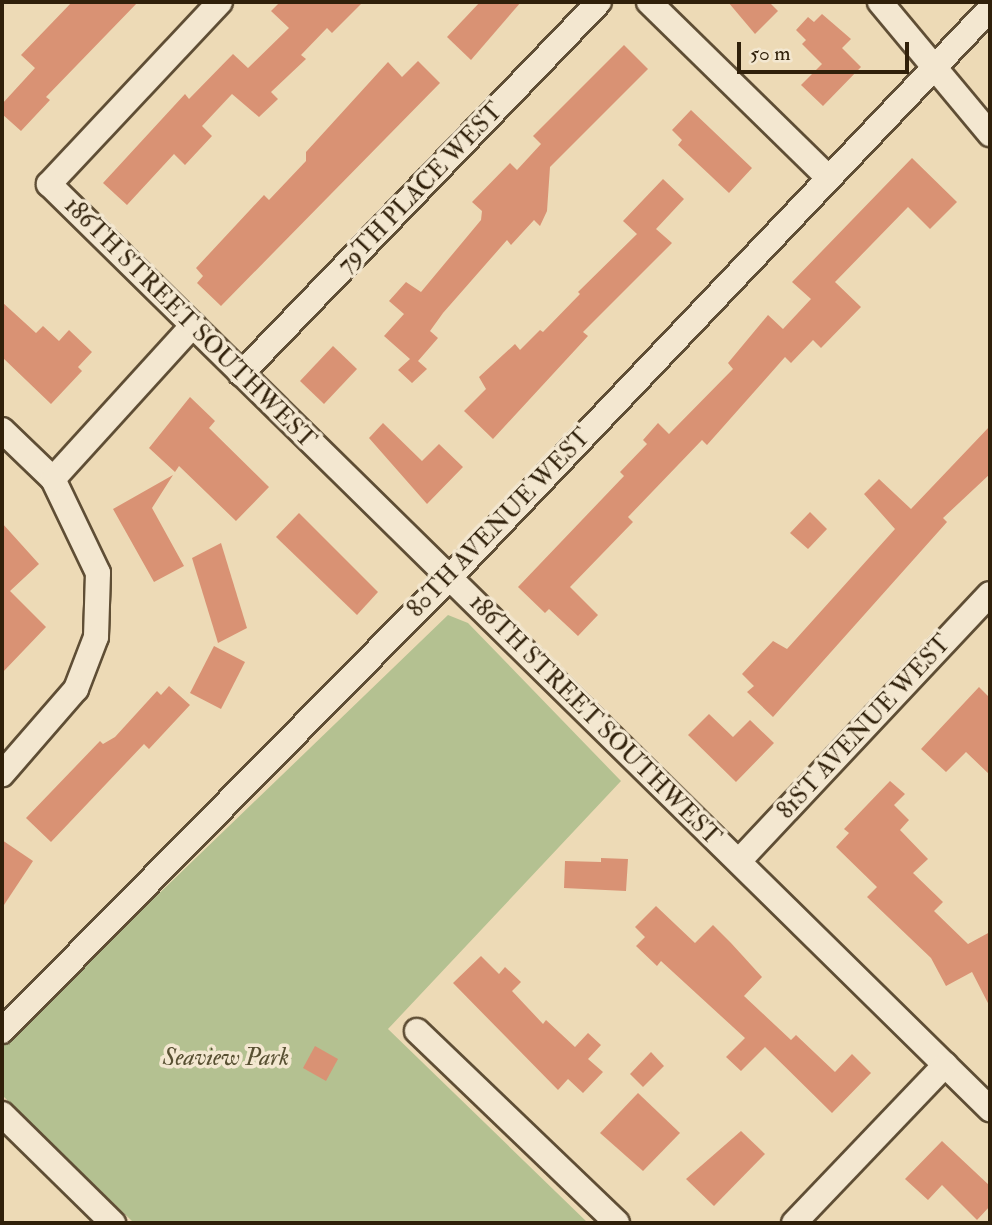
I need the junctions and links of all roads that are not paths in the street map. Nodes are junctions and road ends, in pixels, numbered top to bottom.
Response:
1 (220, 2) edge
2 (599, 2) edge
3 (649, 2) edge
4 (880, 2) edge
5 (990, 9) edge
6 (935, 67) junction
7 (990, 134) edge
8 (828, 177) junction
9 (193, 326) junction
10 (241, 373) junction
11 (2, 430) edge
12 (53, 479) junction
13 (450, 576) junction
14 (986, 607) edge
15 (2, 774) edge
16 (739, 860) junction
17 (2, 1031) edge
18 (417, 1031) dead end
19 (945, 1065) junction
20 (990, 1109) edge
21 (2, 1114) edge
22 (113, 1223) edge
23 (617, 1223) edge
24 (794, 1223) edge

1 - 9 street, 186TH STREET SOUTHWEST
2 - 10 street, 79TH PLACE WEST
3 - 8 street
4 - 6 street
5 - 6 street, 80TH AVENUE WEST
6 - 7 street
6 - 8 street, 80TH AVENUE WEST
8 - 13 street, 80TH AVENUE WEST
9 - 10 street, 186TH STREET SOUTHWEST
9 - 12 street
10 - 13 street, 186TH STREET SOUTHWEST
11 - 12 street
12 - 15 street
13 - 16 street, 186TH STREET SOUTHWEST
13 - 17 street, 80TH AVENUE WEST
14 - 16 street, 81ST AVENUE WEST
16 - 19 street, 186TH STREET SOUTHWEST
18 - 23 street
19 - 20 street, 186TH STREET SOUTHWEST
19 - 24 street
21 - 22 street

